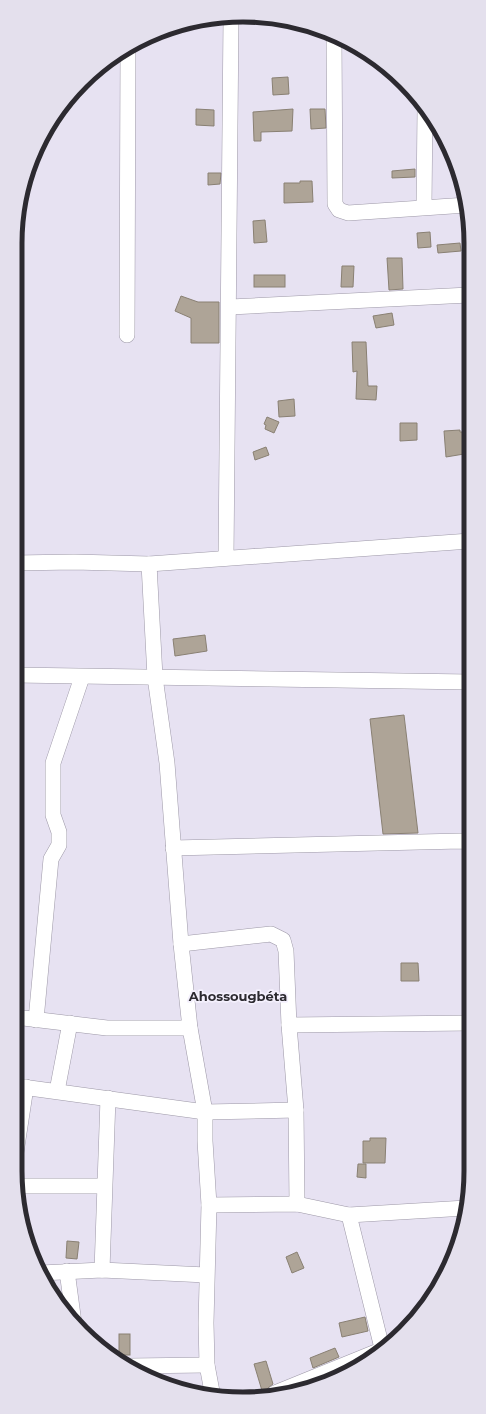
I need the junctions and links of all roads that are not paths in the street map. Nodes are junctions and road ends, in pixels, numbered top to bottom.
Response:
1 (231, 22) edge
2 (334, 42) edge
3 (128, 55) edge
4 (425, 117) edge
5 (461, 205) edge
6 (424, 207) junction
7 (464, 295) edge
8 (230, 306) junction
9 (127, 335) dead end
10 (464, 541) edge
11 (226, 558) junction
12 (22, 563) edge
13 (149, 564) junction
14 (22, 675) edge
15 (82, 676) junction
16 (155, 677) junction
17 (464, 682) edge
18 (464, 841) edge
19 (173, 848) junction
20 (181, 944) junction
21 (22, 1018) edge
22 (36, 1020) junction
23 (70, 1023) junction
24 (464, 1023) edge
25 (289, 1025) junction
26 (190, 1028) junction
27 (22, 1086) edge
28 (57, 1091) junction
29 (108, 1098) junction
30 (296, 1110) junction
31 (205, 1112) junction
32 (22, 1186) edge
33 (104, 1186) junction
34 (297, 1204) junction
35 (210, 1205) junction
36 (461, 1208) edge
37 (349, 1215) junction
38 (102, 1270) junction
39 (67, 1271) junction
40 (47, 1273) edge
41 (206, 1274) junction
42 (72, 1311) edge
43 (380, 1344) edge
44 (365, 1356) edge
45 (207, 1365) junction
46 (139, 1366) edge
47 (289, 1387) edge
48 (212, 1390) edge

1 - 8 street
2 - 6 street
3 - 9 street
4 - 6 street
5 - 6 street
7 - 8 street
8 - 11 street
10 - 11 street
11 - 13 street
12 - 13 street
13 - 16 street
14 - 15 street
15 - 16 street
15 - 22 street
16 - 17 street
16 - 19 street
18 - 19 street
19 - 20 street
20 - 25 street
20 - 26 street
21 - 22 street
22 - 23 street
23 - 26 street
23 - 28 street
24 - 25 street
25 - 30 street
26 - 31 street
27 - 28 street
28 - 29 street
29 - 31 street
29 - 33 street
30 - 31 street
30 - 34 street
31 - 35 street
32 - 33 street
33 - 38 street
34 - 35 street
34 - 37 street
35 - 41 street
36 - 37 street
37 - 43 street
38 - 39 street
38 - 41 street
39 - 40 street
39 - 42 street
41 - 45 street
44 - 47 street
45 - 46 street
45 - 48 street

